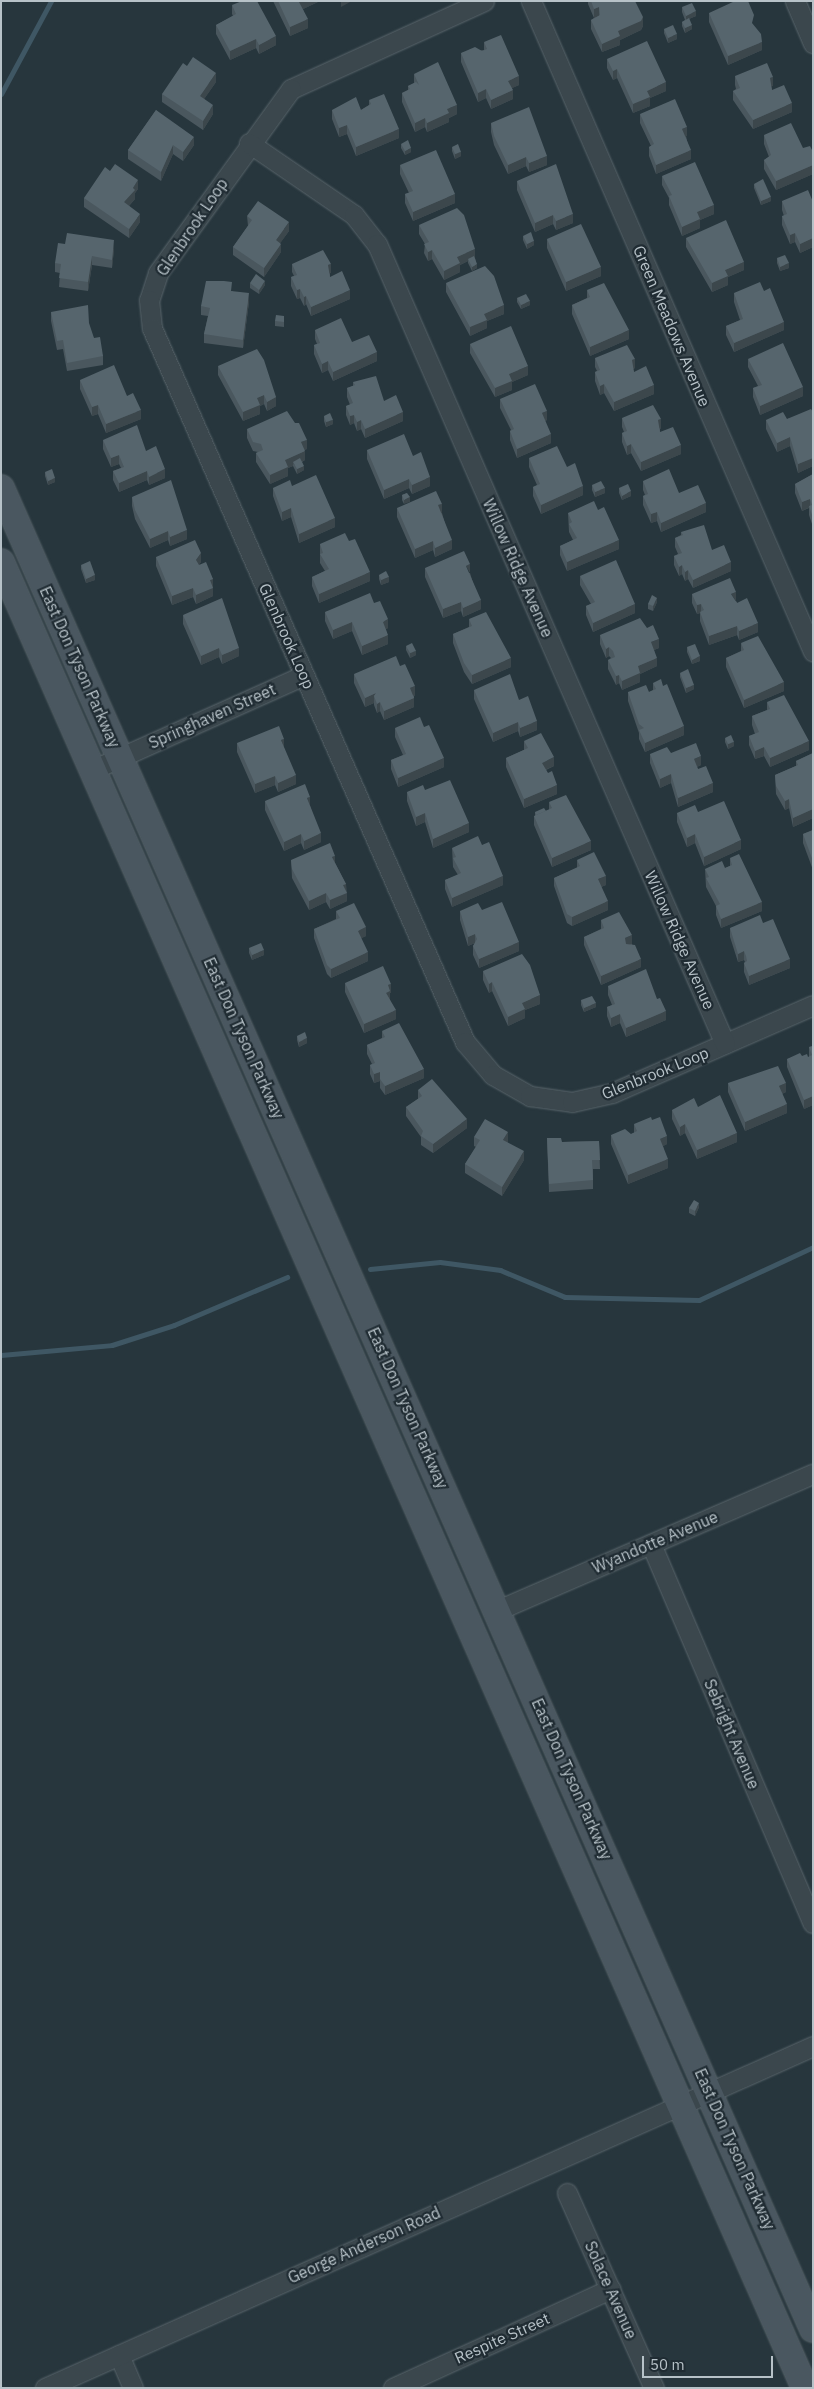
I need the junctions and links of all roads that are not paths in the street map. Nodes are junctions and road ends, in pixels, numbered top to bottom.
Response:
1 (484, 1) edge
2 (531, 1) edge
3 (795, 1) edge
4 (813, 43) edge
5 (249, 143) junction
6 (1, 488) edge
7 (1, 562) edge
8 (813, 652) edge
9 (304, 675) junction
10 (120, 757) junction
11 (92, 770) junction
12 (813, 1005) edge
13 (725, 1044) junction
14 (813, 1474) edge
15 (651, 1544) junction
16 (498, 1610) junction
17 (813, 1923) edge
18 (813, 2046) edge
19 (710, 2091) junction
20 (682, 2103) junction
21 (567, 2192) dead end
22 (610, 2289) junction
23 (813, 2329) edge
24 (119, 2355) junction
25 (45, 2388) edge
26 (134, 2388) edge
27 (393, 2388) edge
28 (654, 2388) edge
29 (805, 2388) edge

1 - 5 street, Glenbrook Loop
2 - 8 street, Green Meadows Avenue
3 - 4 street
5 - 9 street, Glenbrook Loop
5 - 13 street, Willow Ridge Avenue
6 - 10 main road, East Don Tyson Parkway
7 - 11 main road, East Don Tyson Parkway
9 - 10 street, Springhaven Street
9 - 13 street, Glenbrook Loop
10 - 11 street, Springhaven Street
10 - 16 main road, East Don Tyson Parkway
11 - 20 main road, East Don Tyson Parkway
12 - 13 street, Glenbrook Loop
14 - 15 street, Wyandotte Avenue
15 - 16 street, Wyandotte Avenue
15 - 17 street, Sebright Avenue
16 - 19 main road, East Don Tyson Parkway
18 - 19 street, George Anderson Road
19 - 20 street, George Anderson Road
19 - 23 main road, East Don Tyson Parkway
20 - 24 street, George Anderson Road
20 - 29 main road, East Don Tyson Parkway
21 - 22 street, Solace Avenue
22 - 27 street, Respite Street
22 - 28 street, Solace Avenue
24 - 25 street, George Anderson Road
24 - 26 street

